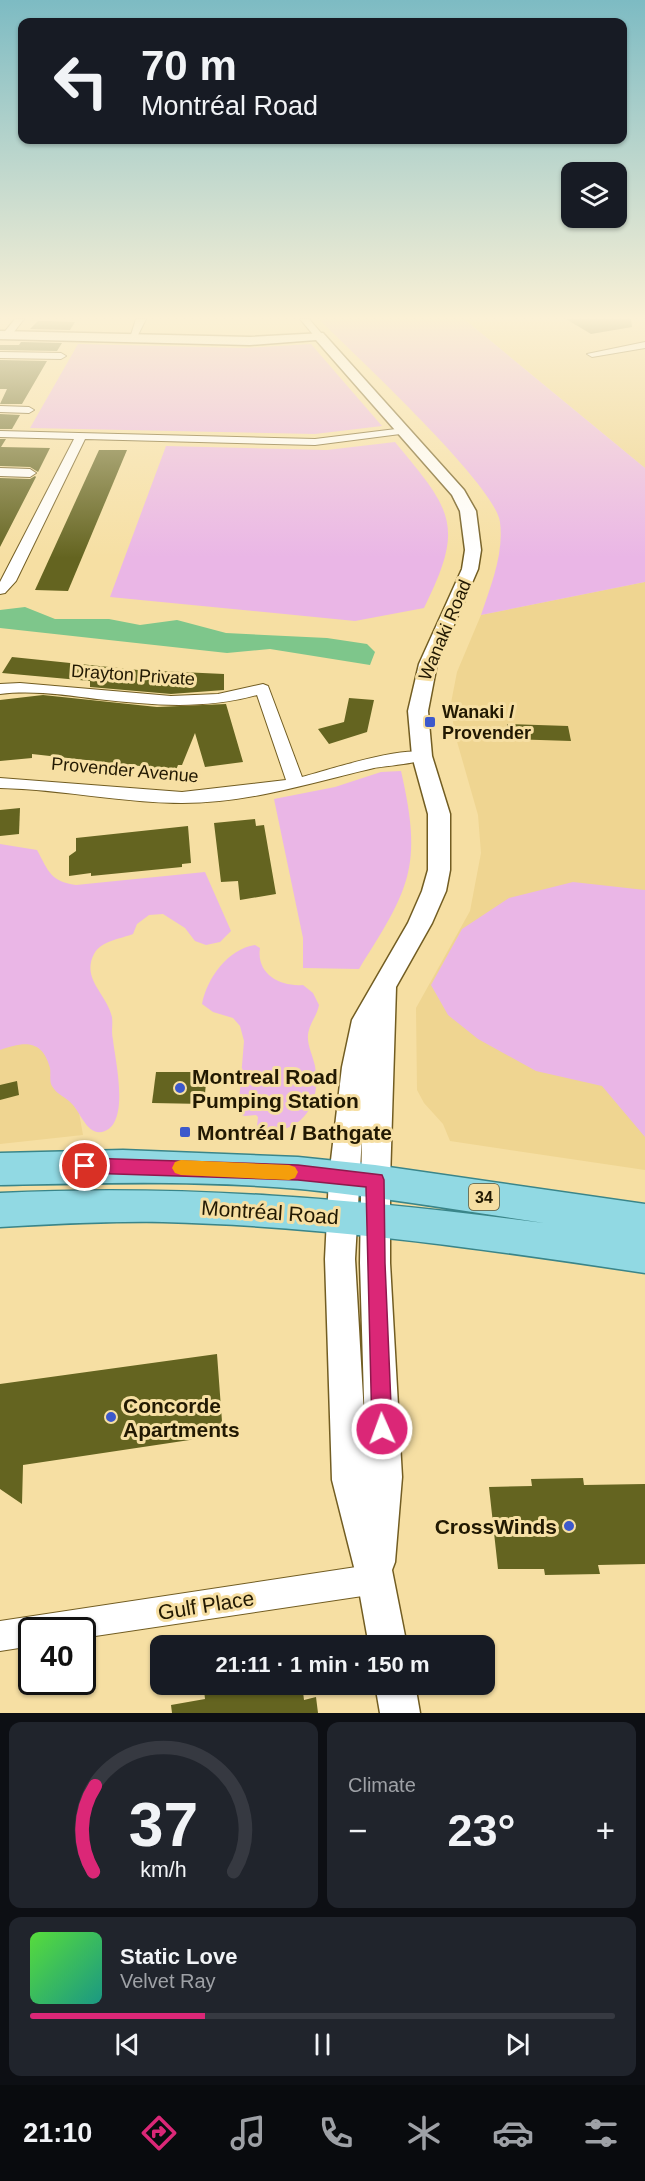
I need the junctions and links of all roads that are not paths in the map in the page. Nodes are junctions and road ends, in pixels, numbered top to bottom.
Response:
1 (375, 399) edge
2 (0, 409) edge
3 (29, 410) dead end
4 (404, 431) junction
5 (0, 434) edge
6 (81, 436) junction
7 (0, 472) edge
8 (30, 473) dead end
9 (0, 590) edge
10 (0, 689) edge
11 (422, 756) junction
12 (0, 783) edge
13 (296, 784) junction
14 (0, 1169) edge
15 (360, 1179) junction
16 (0, 1210) edge
17 (358, 1218) junction
18 (645, 1221) edge
19 (645, 1255) edge
20 (376, 1579) junction
21 (96, 1621) edge
22 (18, 1633) edge
23 (386, 1635) edge
24 (0, 1636) edge
25 (397, 1695) edge
26 (400, 1713) edge

1 - 4 street, Wanaki Road
2 - 3 street
4 - 6 street
4 - 11 street, Wanaki Road
5 - 6 street
6 - 9 street
7 - 8 street
10 - 13 street, Drayton Private
11 - 13 street, Provender Avenue
11 - 15 street, Wanaki Road
12 - 13 street, Provender Avenue
14 - 15 main road, Montréal Road / 34
15 - 17 street, Wanaki Road
15 - 18 main road, Montréal Road / 34
16 - 17 main road, Montréal Road / 34
17 - 19 main road, Montréal Road / 34
17 - 20 street, Wanaki Road
20 - 21 street, Gulf Place
20 - 23 street, Wanaki Road
22 - 24 street, Gulf Place
25 - 26 street

